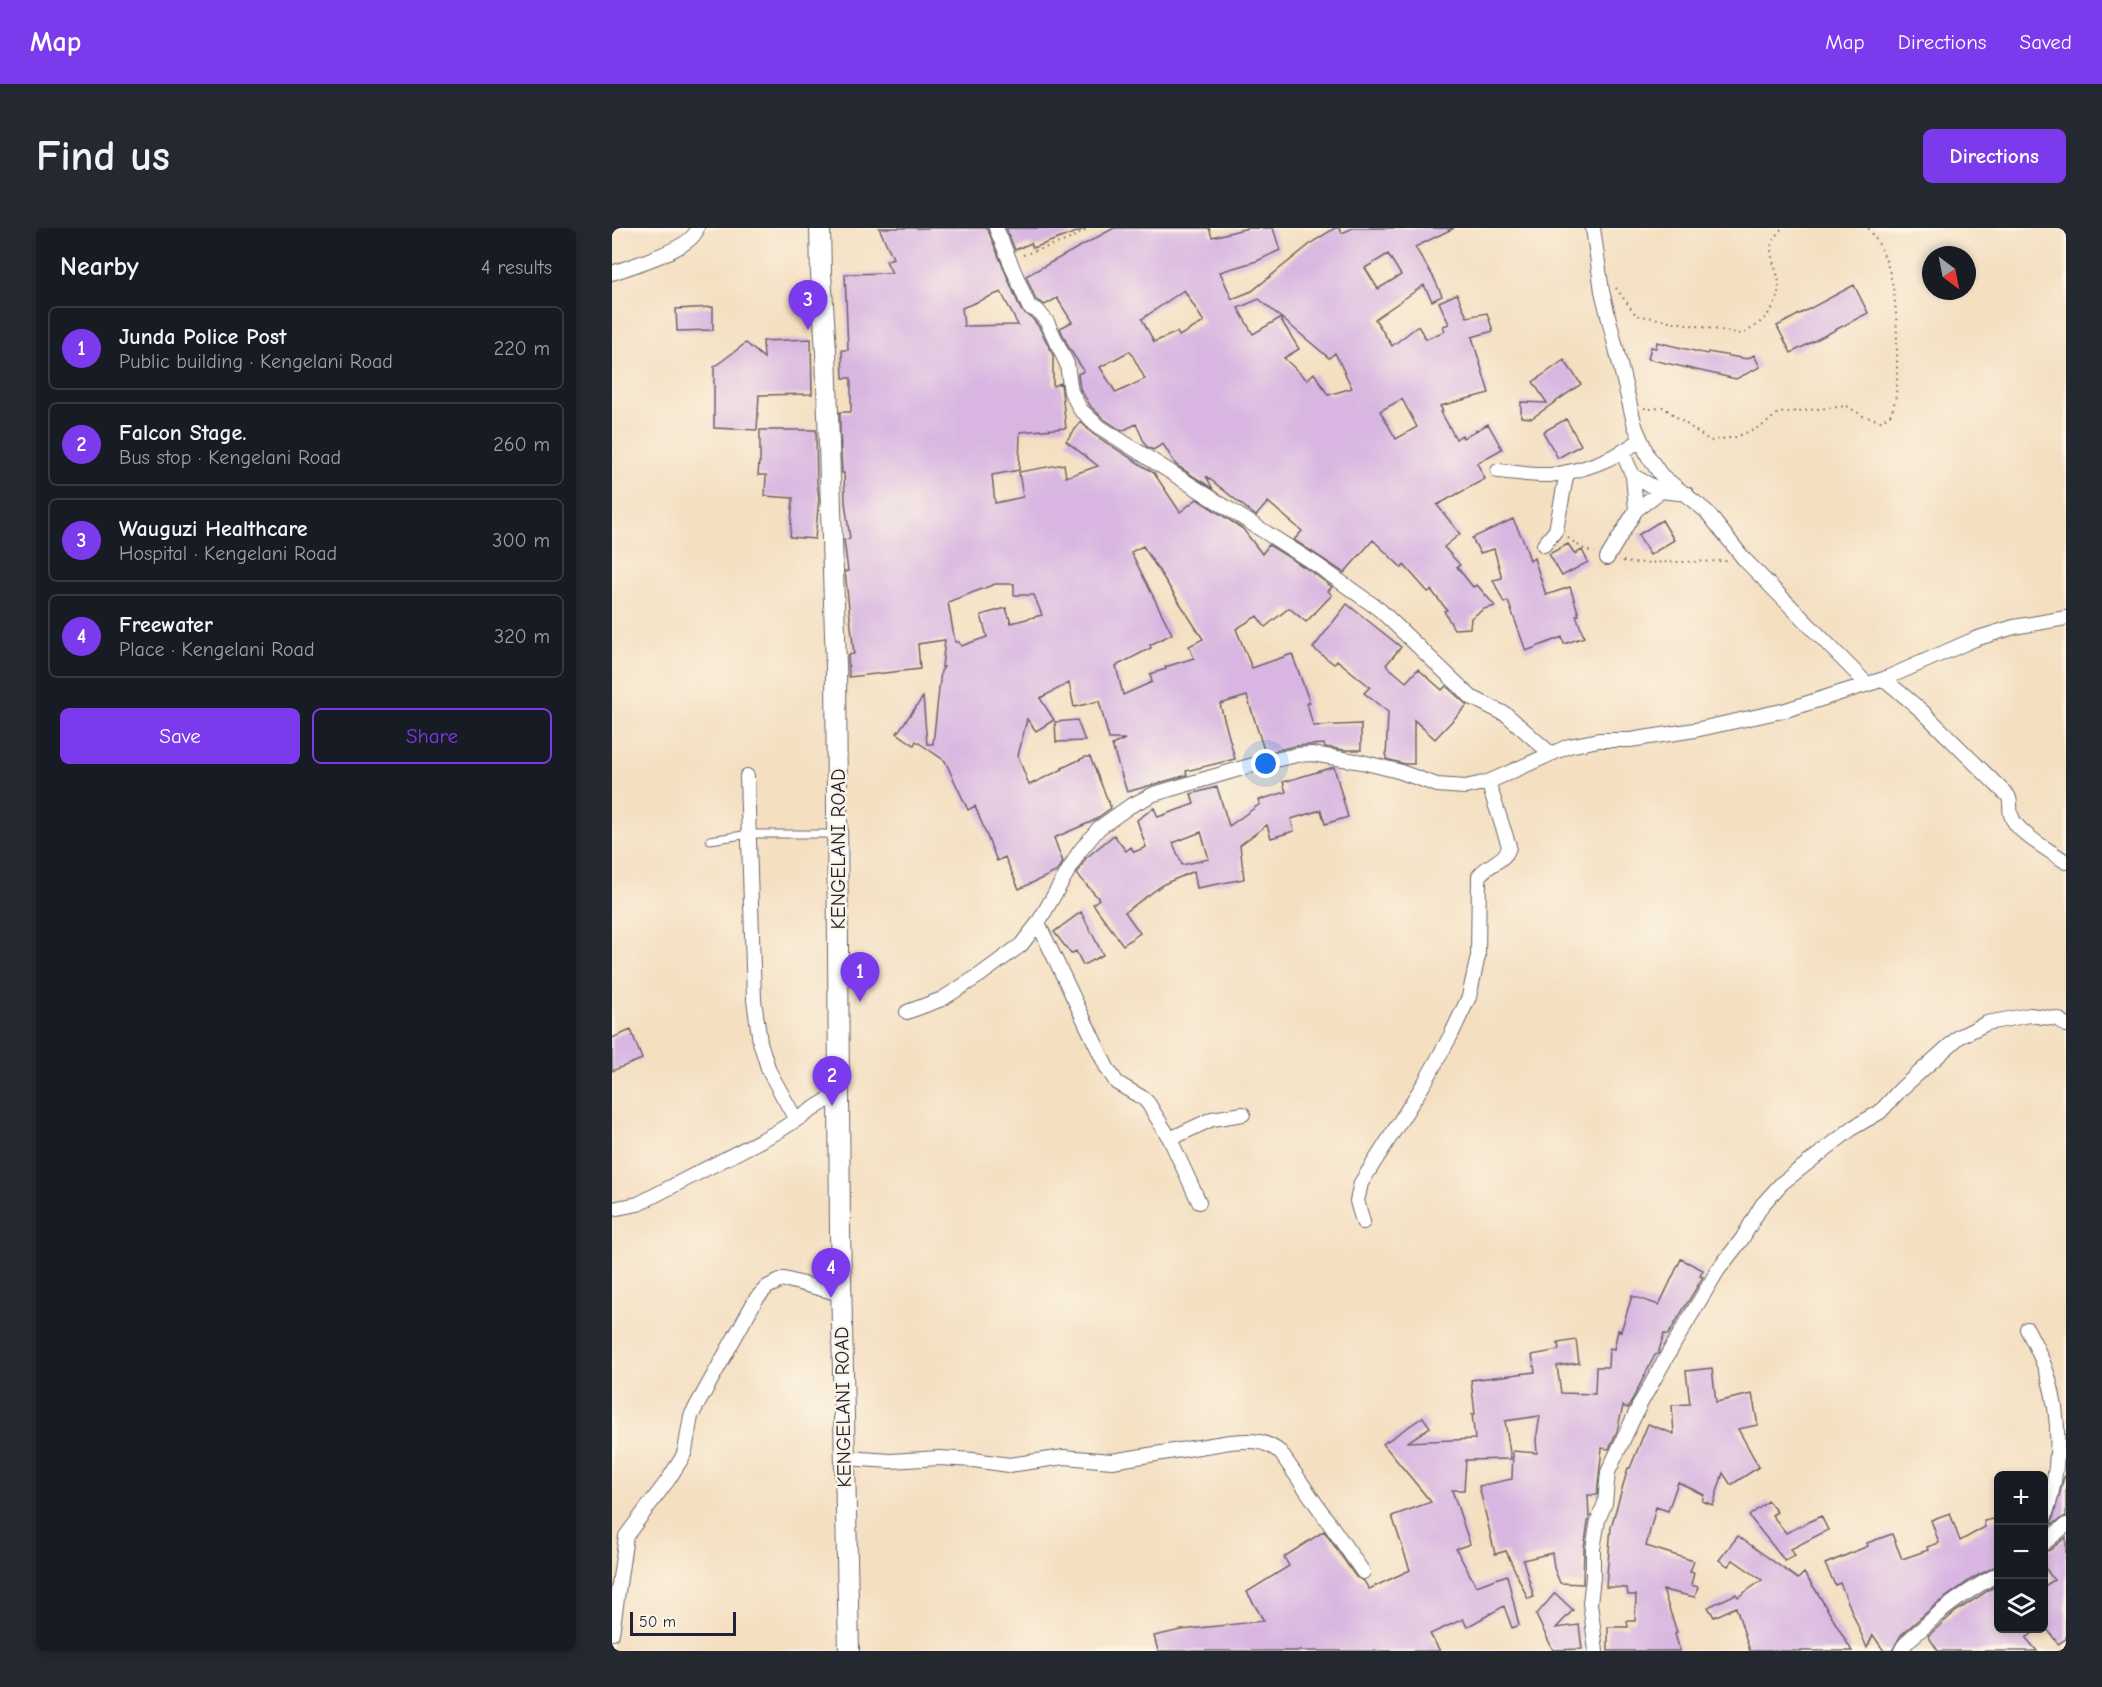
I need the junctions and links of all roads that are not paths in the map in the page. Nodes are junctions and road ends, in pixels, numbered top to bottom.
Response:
1 (697, 228) edge
2 (820, 228) edge
3 (996, 228) edge
4 (1593, 228) edge
5 (612, 273) edge
6 (1640, 440) junction
7 (1623, 454) junction
8 (1498, 471) dead end
9 (1568, 472) junction
10 (1633, 476) junction
11 (1661, 491) junction
12 (1687, 495) junction
13 (1635, 510) junction
14 (1544, 546) dead end
15 (1607, 558) road end
16 (2066, 618) edge
17 (1884, 680) junction
18 (1867, 684) junction
19 (1551, 754) junction
20 (747, 776) dead end
21 (1488, 782) junction
22 (750, 834) junction
23 (838, 834) junction
24 (710, 840) dead end
25 (2066, 862) edge
26 (1038, 923) junction
27 (907, 1012) dead end
28 (2066, 1025) edge
29 (840, 1092) junction
30 (1243, 1114) dead end
31 (796, 1120) junction
32 (1170, 1139) junction
33 (1199, 1202) dead end
34 (612, 1209) edge
35 (1363, 1222) dead end
36 (841, 1294) junction
37 (2027, 1329) dead end
38 (846, 1458) junction
39 (2048, 1503) edge
40 (2066, 1525) edge
41 (2048, 1539) edge
42 (1363, 1572) dead end
43 (1994, 1577) edge
44 (612, 1633) edge
45 (849, 1651) edge
46 (1596, 1651) edge
47 (1901, 1651) edge

1 - 5 street
2 - 23 main road, KENGELANI ROAD
3 - 19 street
4 - 6 street
6 - 7 street
6 - 12 street
7 - 9 street
7 - 10 street
8 - 9 street
9 - 14 street
10 - 11 street
10 - 13 street
11 - 12 street
11 - 13 street
12 - 18 street
13 - 15 street
16 - 17 street
17 - 18 street
17 - 25 street
18 - 19 street
19 - 21 street
20 - 22 street
21 - 26 street
21 - 35 street
22 - 23 lane
22 - 24 lane
22 - 31 street
23 - 29 main road, KENGELANI ROAD
26 - 27 street
26 - 32 street
28 - 46 street
29 - 31 street
29 - 36 main road, KENGELANI ROAD
30 - 32 street
31 - 34 street
32 - 33 street
36 - 38 main road, KENGELANI ROAD
36 - 44 street
37 - 39 street
38 - 42 street
38 - 45 main road, KENGELANI ROAD
40 - 41 street
43 - 47 street

